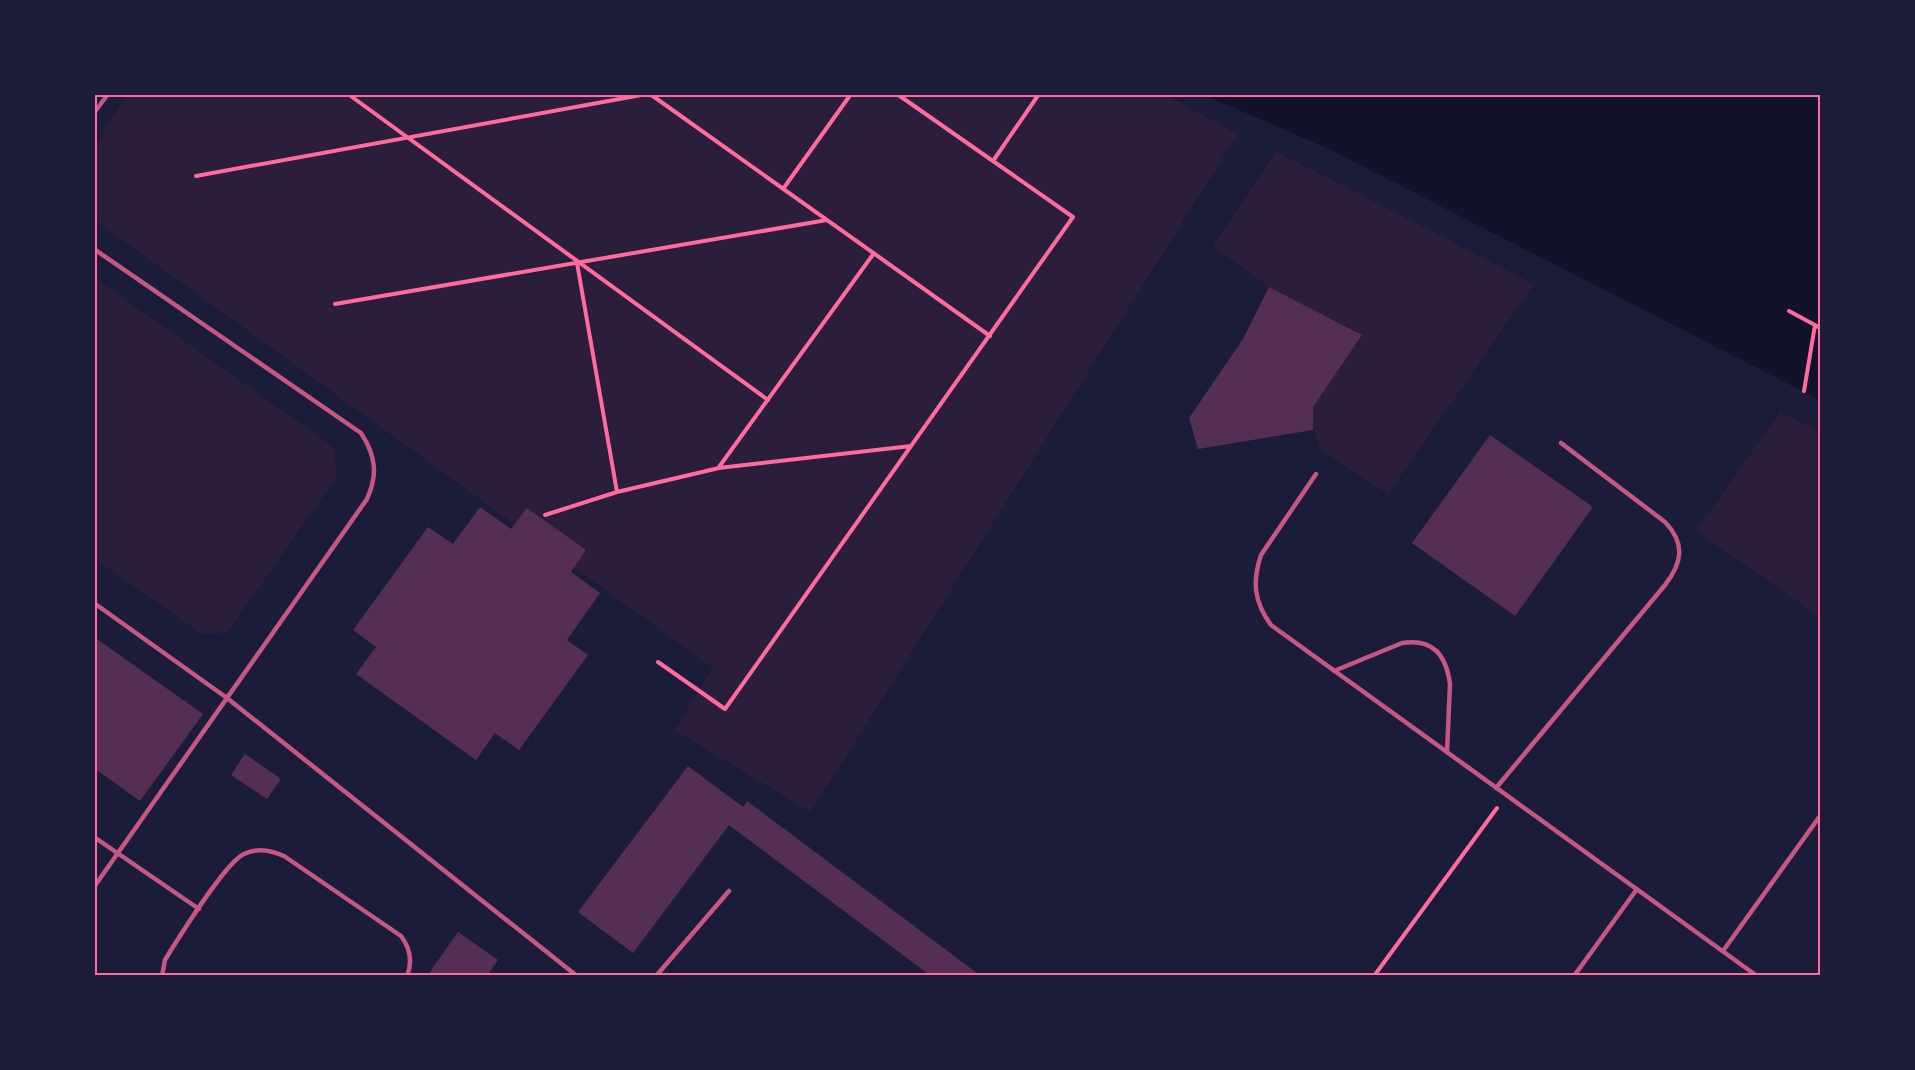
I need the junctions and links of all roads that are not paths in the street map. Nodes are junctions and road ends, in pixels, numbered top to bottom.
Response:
1 (108, 94) edge
2 (94, 113) edge
3 (94, 249) edge
4 (1561, 443) dead end
5 (1316, 474) dead end
6 (94, 603) edge
7 (1334, 671) junction
8 (226, 698) junction
9 (1447, 752) junction
10 (1496, 788) junction
11 (1821, 816) edge
12 (94, 837) edge
13 (118, 854) junction
14 (94, 887) edge
15 (1637, 889) junction
16 (729, 891) dead end
17 (199, 909) junction
18 (1723, 951) junction
19 (162, 975) edge
20 (406, 975) edge
21 (577, 975) edge
22 (656, 975) edge
23 (1574, 975) edge
24 (1757, 975) edge

1 - 2 lane
3 - 8 lane
4 - 10 lane
5 - 7 lane
6 - 8 lane
7 - 9 lane
7 - 9 lane
8 - 13 lane
8 - 21 lane
9 - 10 lane
10 - 15 lane
11 - 18 lane
12 - 13 lane
13 - 14 lane
13 - 17 lane
15 - 18 lane
15 - 23 lane
16 - 22 lane
17 - 19 lane
17 - 20 lane
18 - 24 lane

